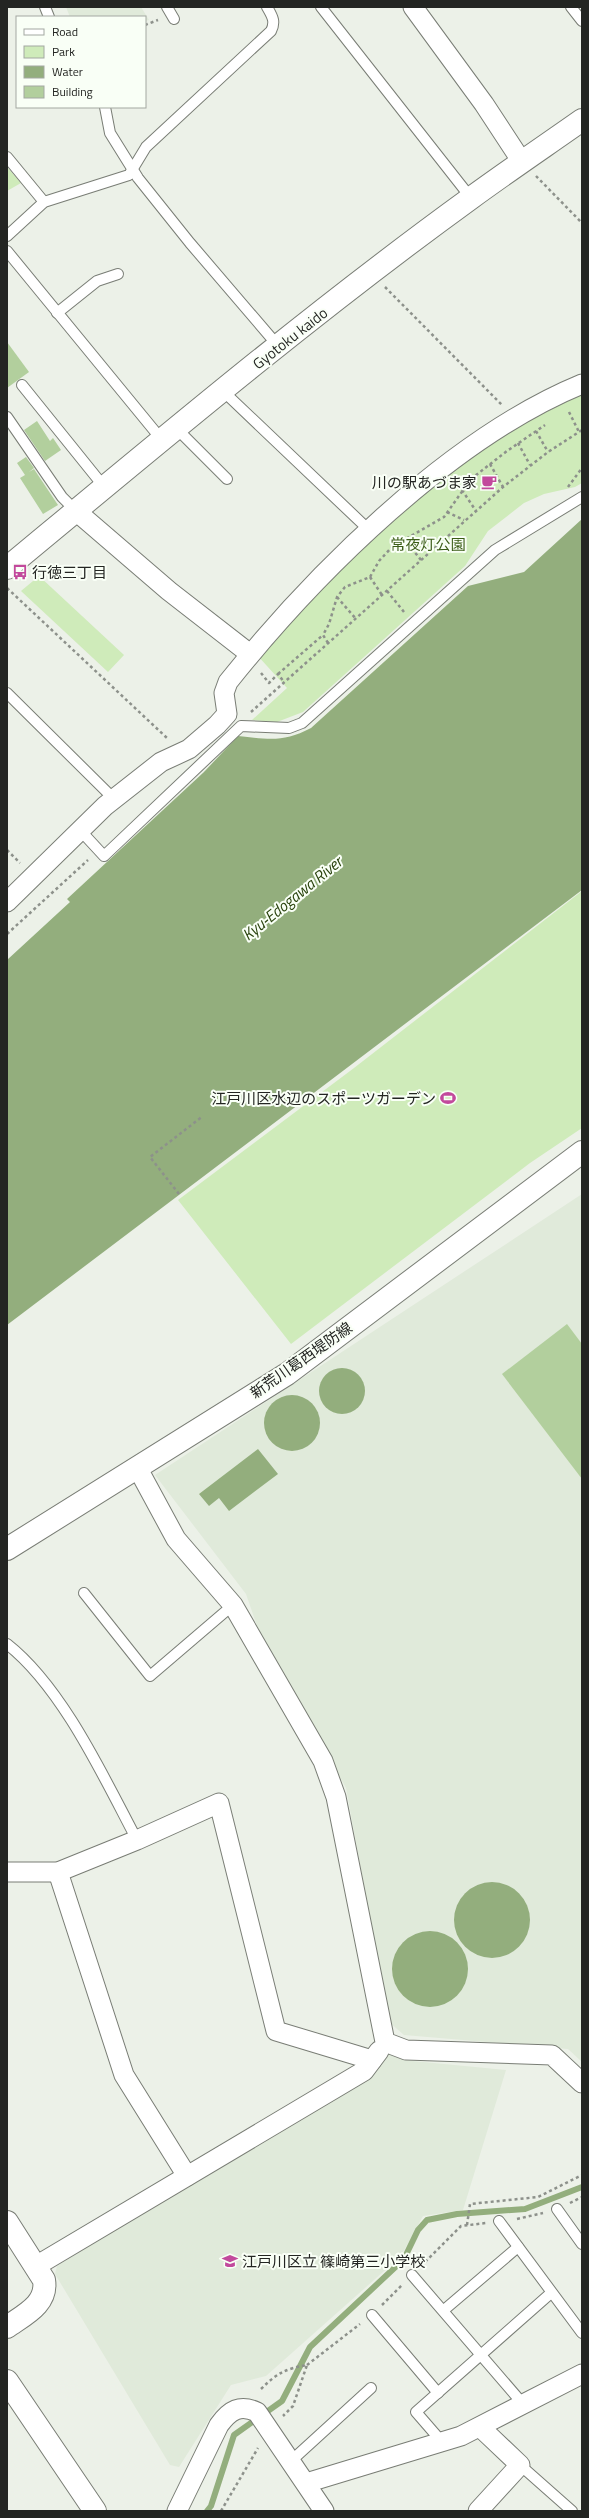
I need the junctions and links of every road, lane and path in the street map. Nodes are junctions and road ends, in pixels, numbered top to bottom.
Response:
1 (167, 7) edge
2 (267, 7) edge
3 (321, 7) edge
4 (413, 7) edge
5 (571, 7) edge
6 (174, 19) dead end
7 (582, 21) edge
8 (105, 108) edge
9 (582, 120) edge
10 (7, 157) edge
11 (522, 162) junction
12 (133, 167) junction
13 (471, 198) junction
14 (44, 202) junction
15 (582, 223) edge
16 (7, 236) edge
17 (7, 251) edge
18 (372, 273) junction
19 (118, 274) dead end
20 (57, 313) junction
21 (279, 347) junction
22 (582, 384) edge
23 (22, 385) dead end
24 (223, 391) junction
25 (568, 411) dead end
26 (7, 417) edge
27 (514, 417) junction
28 (551, 421) dead end
29 (536, 431) junction
30 (581, 431) edge
31 (170, 435) junction
32 (518, 443) junction
33 (548, 452) junction
34 (490, 464) junction
35 (530, 465) junction
36 (227, 479) dead end
37 (503, 487) junction
38 (105, 488) junction
39 (462, 490) junction
40 (582, 497) edge
41 (76, 511) junction
42 (476, 511) junction
43 (447, 512) junction
44 (464, 520) junction
45 (369, 530) junction
46 (404, 539) junction
47 (420, 560) junction
48 (7, 568) edge
49 (370, 576) junction
50 (7, 588) edge
51 (387, 591) junction
52 (382, 595) junction
53 (338, 597) junction
54 (356, 619) junction
55 (413, 623) junction
56 (323, 635) junction
57 (328, 643) junction
58 (250, 654) junction
59 (278, 674) junction
60 (273, 679) dead end
61 (7, 693) edge
62 (180, 754) junction
63 (114, 799) junction
64 (80, 830) junction
65 (7, 902) edge
66 (203, 1116) dead end
67 (582, 1152) edge
68 (179, 1194) dead end
69 (137, 1467) junction
70 (7, 1549) edge
71 (84, 1594) dead end
72 (233, 1605) junction
73 (7, 1644) edge
74 (137, 1840) junction
75 (7, 1872) edge
76 (58, 1872) junction
77 (386, 2042) junction
78 (372, 2060) junction
79 (582, 2083) edge
80 (582, 2175) edge
81 (187, 2176) junction
82 (582, 2197) edge
83 (557, 2209) junction
84 (7, 2222) edge
85 (499, 2222) junction
86 (467, 2226) junction
87 (582, 2244) edge
88 (518, 2248) junction
89 (36, 2266) junction
90 (412, 2274) junction
91 (551, 2293) junction
92 (444, 2310) junction
93 (372, 2315) junction
94 (7, 2327) edge
95 (582, 2333) edge
96 (482, 2354) junction
97 (307, 2365) junction
98 (582, 2374) edge
99 (7, 2381) edge
100 (371, 2388) dead end
101 (261, 2389) dead end
102 (438, 2393) junction
103 (523, 2404) junction
104 (263, 2421) junction
105 (480, 2427) junction
106 (442, 2442) junction
107 (290, 2461) junction
108 (520, 2465) junction
109 (306, 2483) junction
110 (95, 2511) edge
111 (177, 2511) edge
112 (221, 2511) edge
113 (324, 2511) edge
114 (479, 2511) edge
115 (572, 2511) edge

1 - 6 lane
2 - 12 lane
3 - 13 lane
4 - 11 street
5 - 7 lane
8 - 12 lane
9 - 11 main road, Gyotoku kaido
10 - 14 lane
11 - 13 main road, Gyotoku kaido
11 - 15 path
12 - 14 lane
12 - 21 lane
13 - 18 main road, Gyotoku kaido
14 - 16 lane
17 - 20 lane
18 - 21 main road, Gyotoku kaido
18 - 27 path
19 - 20 lane
20 - 31 lane
21 - 24 main road, Gyotoku kaido
22 - 27 street
23 - 38 lane
24 - 31 main road, Gyotoku kaido
24 - 45 lane
25 - 30 path
26 - 41 lane
27 - 45 street
28 - 29 path
29 - 32 path
29 - 33 path
30 - 33 path
31 - 36 lane
31 - 38 main road, Gyotoku kaido
32 - 34 path
32 - 35 path
33 - 35 path
34 - 37 path
34 - 39 path
35 - 37 path
37 - 42 path
38 - 41 main road, Gyotoku kaido
39 - 42 path
39 - 43 path
40 - 55 lane
41 - 48 main road, Gyotoku kaido
41 - 58 street
42 - 44 path
43 - 44 path
43 - 46 path
44 - 47 path
45 - 58 street
46 - 47 path
46 - 49 path
47 - 51 path
49 - 52 path
49 - 53 path
50 - 62 path
51 - 52 path
51 - 55 path
52 - 54 path
53 - 54 path
53 - 56 path
54 - 57 path
55 - 64 lane
56 - 57 path
56 - 59 path
57 - 59 path
58 - 62 street
59 - 60 path
61 - 63 lane
62 - 63 street
63 - 64 street
64 - 65 street
66 - 68 path
67 - 69 main road, 新荒川葛西堤防線
69 - 70 main road, 新荒川葛西堤防線
69 - 72 street
71 - 72 lane
72 - 77 street
73 - 74 lane
74 - 76 street
74 - 78 street
75 - 76 street
76 - 81 street
77 - 78 street
77 - 79 street
78 - 81 street
80 - 86 path
81 - 89 street
82 - 83 path
83 - 85 path
83 - 87 lane
84 - 89 main road
85 - 86 path
85 - 88 lane
86 - 90 path
88 - 91 lane
88 - 92 lane
89 - 94 main road
90 - 92 lane
90 - 93 path
91 - 95 lane
91 - 96 lane
92 - 96 lane
93 - 97 path
93 - 102 lane
96 - 102 lane
96 - 103 lane
97 - 101 path
97 - 104 path
98 - 103 street
99 - 110 main road
100 - 107 lane
102 - 106 lane
103 - 105 street
104 - 107 street
104 - 111 street
104 - 112 path
105 - 106 street
105 - 108 street
106 - 109 street
107 - 109 street
108 - 114 street
108 - 115 lane
109 - 113 street

